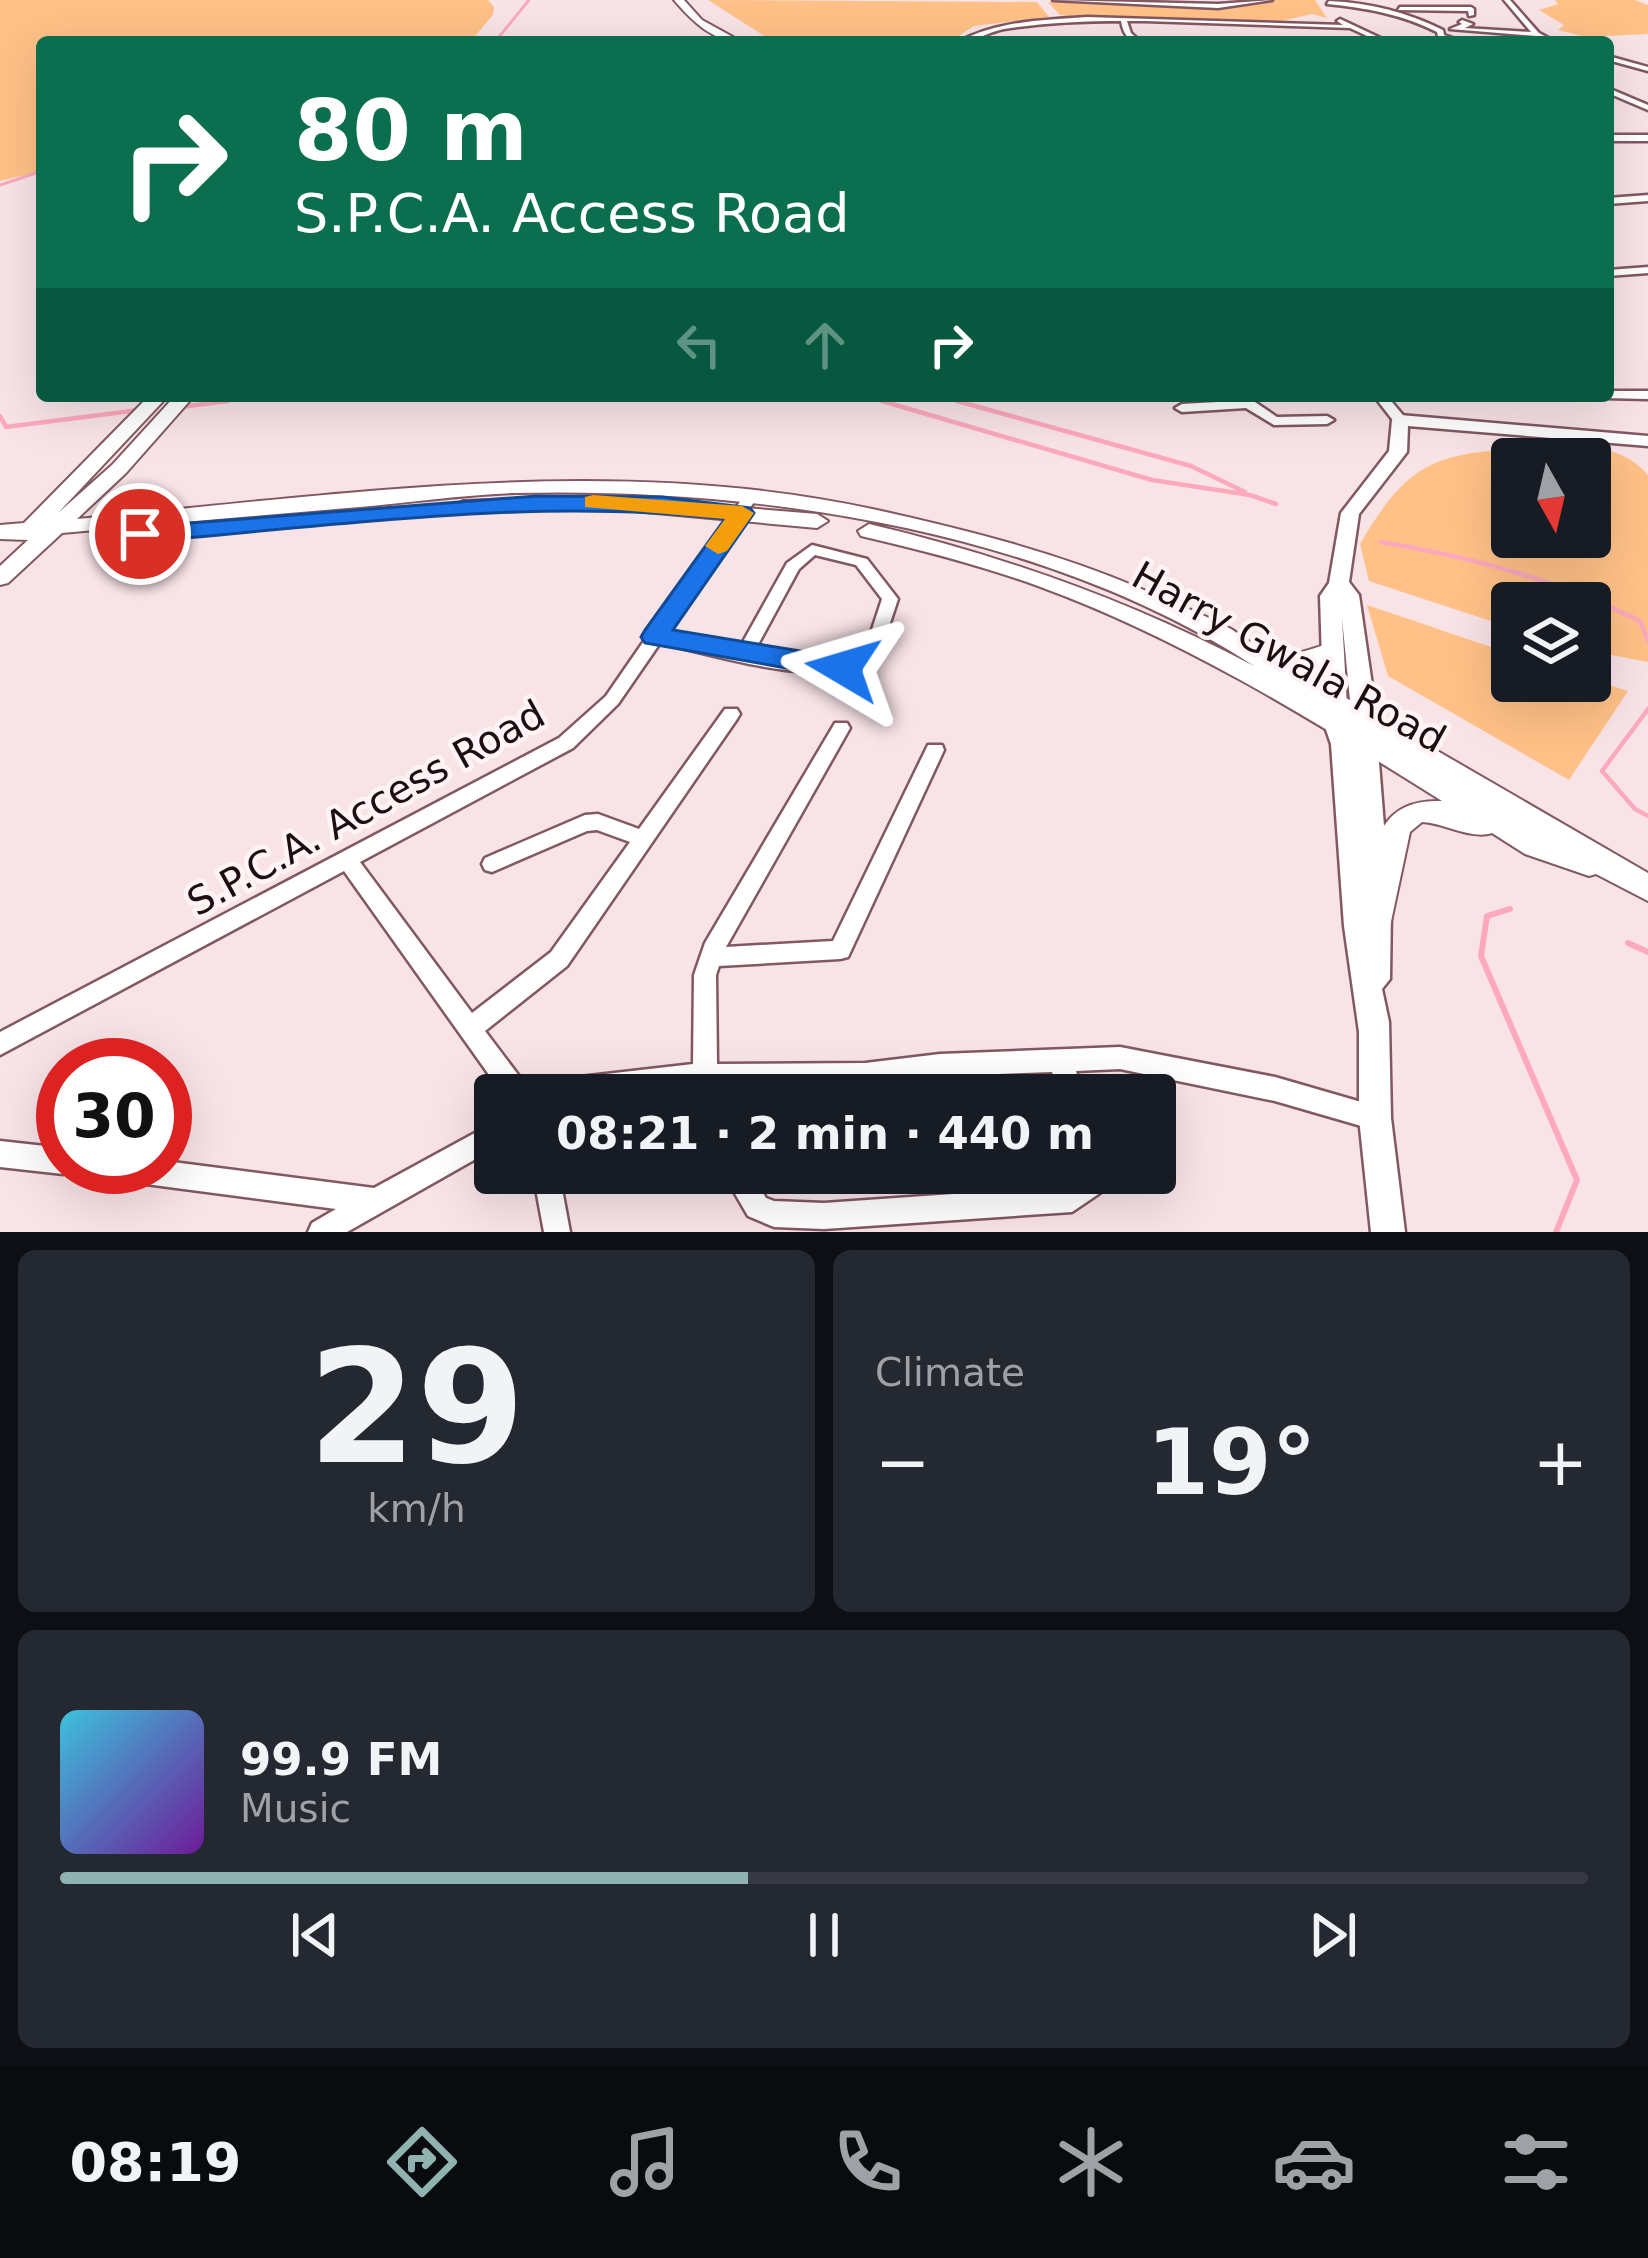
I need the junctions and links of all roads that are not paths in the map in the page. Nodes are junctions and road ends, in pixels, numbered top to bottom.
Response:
1 (679, 0) edge
2 (690, 0) edge
3 (1056, 0) edge
4 (1269, 0) edge
5 (1507, 0) edge
6 (1328, 2) edge
7 (1388, 10) junction
8 (1419, 18) junction
9 (1124, 22) junction
10 (1462, 22) junction
11 (1227, 25) junction
12 (1348, 27) junction
13 (1537, 34) junction
14 (726, 36) edge
15 (737, 36) edge
16 (970, 36) edge
17 (1130, 36) edge
18 (1232, 36) edge
19 (1371, 36) edge
20 (1440, 36) edge
21 (1541, 36) edge
22 (1614, 60) edge
23 (1632, 65) junction
24 (1614, 68) edge
25 (1648, 69) edge
26 (1614, 93) edge
27 (1648, 108) edge
28 (1614, 138) edge
29 (1648, 138) edge
30 (1648, 198) edge
31 (1614, 201) edge
32 (1648, 270) edge
33 (1614, 273) edge
34 (1614, 394) edge
35 (1648, 395) edge
36 (153, 402) edge
37 (180, 402) edge
38 (1227, 402) edge
39 (1245, 402) edge
40 (1385, 402) edge
41 (1182, 408) dead end
42 (1327, 420) dead end
43 (1400, 420) junction
44 (1648, 441) edge
45 (97, 490) junction
46 (747, 504) junction
47 (127, 521) junction
48 (20, 536) edge
49 (0, 563) edge
50 (0, 578) edge
51 (1339, 583) junction
52 (655, 637) junction
53 (1331, 651) junction
54 (745, 653) junction
55 (1268, 661) junction
56 (731, 714) dead end
57 (1349, 720) junction
58 (841, 728) dead end
59 (935, 750) dead end
60 (643, 838) junction
61 (1535, 846) junction
62 (348, 861) junction
63 (492, 864) dead end
64 (1638, 883) edge
65 (1378, 922) junction
66 (711, 957) junction
67 (470, 1029) junction
68 (1374, 1031) junction
69 (0, 1044) edge
70 (1061, 1060) junction
71 (504, 1074) edge
72 (720, 1074) edge
73 (865, 1074) edge
74 (1065, 1074) edge
75 (1376, 1118) junction
76 (474, 1146) edge
77 (0, 1154) edge
78 (36, 1158) edge
79 (192, 1177) edge
80 (550, 1194) edge
81 (749, 1194) edge
82 (1078, 1194) edge
83 (376, 1201) junction
84 (321, 1232) edge
85 (557, 1232) edge
86 (1388, 1232) edge

1 - 14 main road
2 - 15 main road
3 - 4 street
5 - 13 street
6 - 7 street
6 - 12 street
7 - 8 street
7 - 10 street
8 - 10 street
8 - 20 street
9 - 11 street
9 - 16 street
9 - 17 street
10 - 13 street
11 - 12 street
11 - 18 street
12 - 19 street
13 - 21 street
22 - 23 street
23 - 24 street
23 - 25 street
26 - 27 street
28 - 29 street
30 - 31 street
32 - 33 street
34 - 35 street
36 - 48 main road
37 - 45 main road
38 - 41 street
39 - 42 street
40 - 43 street
43 - 44 street
43 - 51 street
45 - 47 main road
45 - 48 main road
46 - 47 main road, Harry Gwala Road
46 - 48 main road, Harry Gwala Road
46 - 52 street, S.P.C.A. Access Road
46 - 55 main road, Harry Gwala Road
46 - 57 main road, Harry Gwala Road
47 - 48 main road, Harry Gwala Road
48 - 49 main road
48 - 50 main road
51 - 53 street
51 - 57 street
52 - 54 street
52 - 62 street, S.P.C.A. Access Road
53 - 55 main road
53 - 57 street
54 - 54 street
55 - 57 main road, Harry Gwala Road
56 - 60 street
57 - 61 main road, Harry Gwala Road
57 - 64 main road, Harry Gwala Road
57 - 65 street
57 - 68 street
58 - 66 street
59 - 66 street
60 - 63 street
60 - 67 street
61 - 64 main road, Harry Gwala Road
61 - 65 main road
62 - 67 street
62 - 69 street, S.P.C.A. Access Road
65 - 68 street
66 - 72 street
67 - 71 street
68 - 75 street
70 - 73 street
70 - 74 street
70 - 75 street
75 - 86 street
76 - 83 street
77 - 78 street
79 - 83 street
80 - 85 street
81 - 82 street
83 - 84 street

